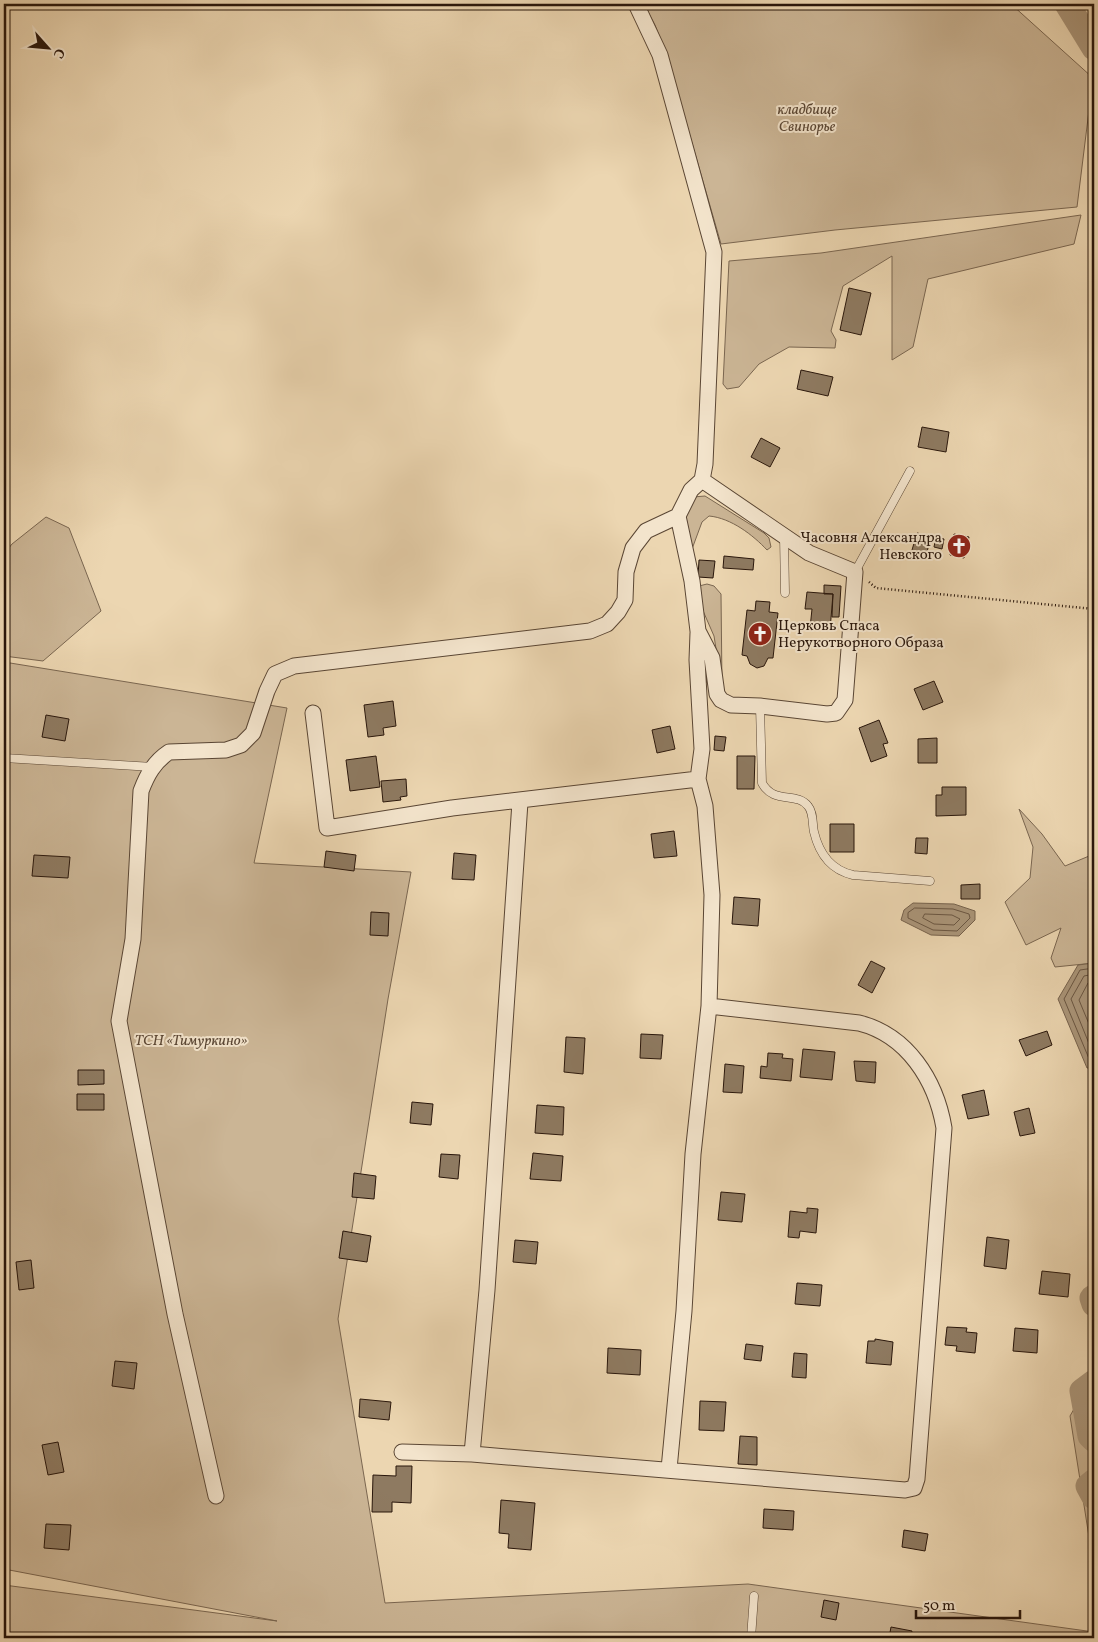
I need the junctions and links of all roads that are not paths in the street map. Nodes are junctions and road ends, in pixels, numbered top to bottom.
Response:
1 (636, 4) edge
2 (910, 471) dead end
3 (702, 480) junction
4 (678, 516) junction
5 (784, 536) junction
6 (855, 572) junction
7 (785, 593) dead end
8 (698, 632) junction
9 (760, 706) junction
10 (313, 713) dead end
11 (4, 758) edge
12 (153, 767) junction
13 (698, 779) junction
14 (520, 802) junction
15 (930, 881) dead end
16 (709, 1006) junction
17 (402, 1452) dead end
18 (472, 1454) junction
19 (669, 1469) junction
20 (216, 1496) dead end
21 (754, 1596) dead end
22 (751, 1638) edge

1 - 3 street
2 - 6 lane
3 - 4 street
3 - 5 street
4 - 8 street
4 - 12 street
5 - 6 street
5 - 7 lane
6 - 9 street
8 - 9 street
8 - 13 street
9 - 15 lane
10 - 14 street
11 - 12 lane
12 - 20 street
13 - 14 street
13 - 16 street
14 - 18 street
16 - 19 street
16 - 19 street
17 - 18 street
18 - 19 street
21 - 22 lane

